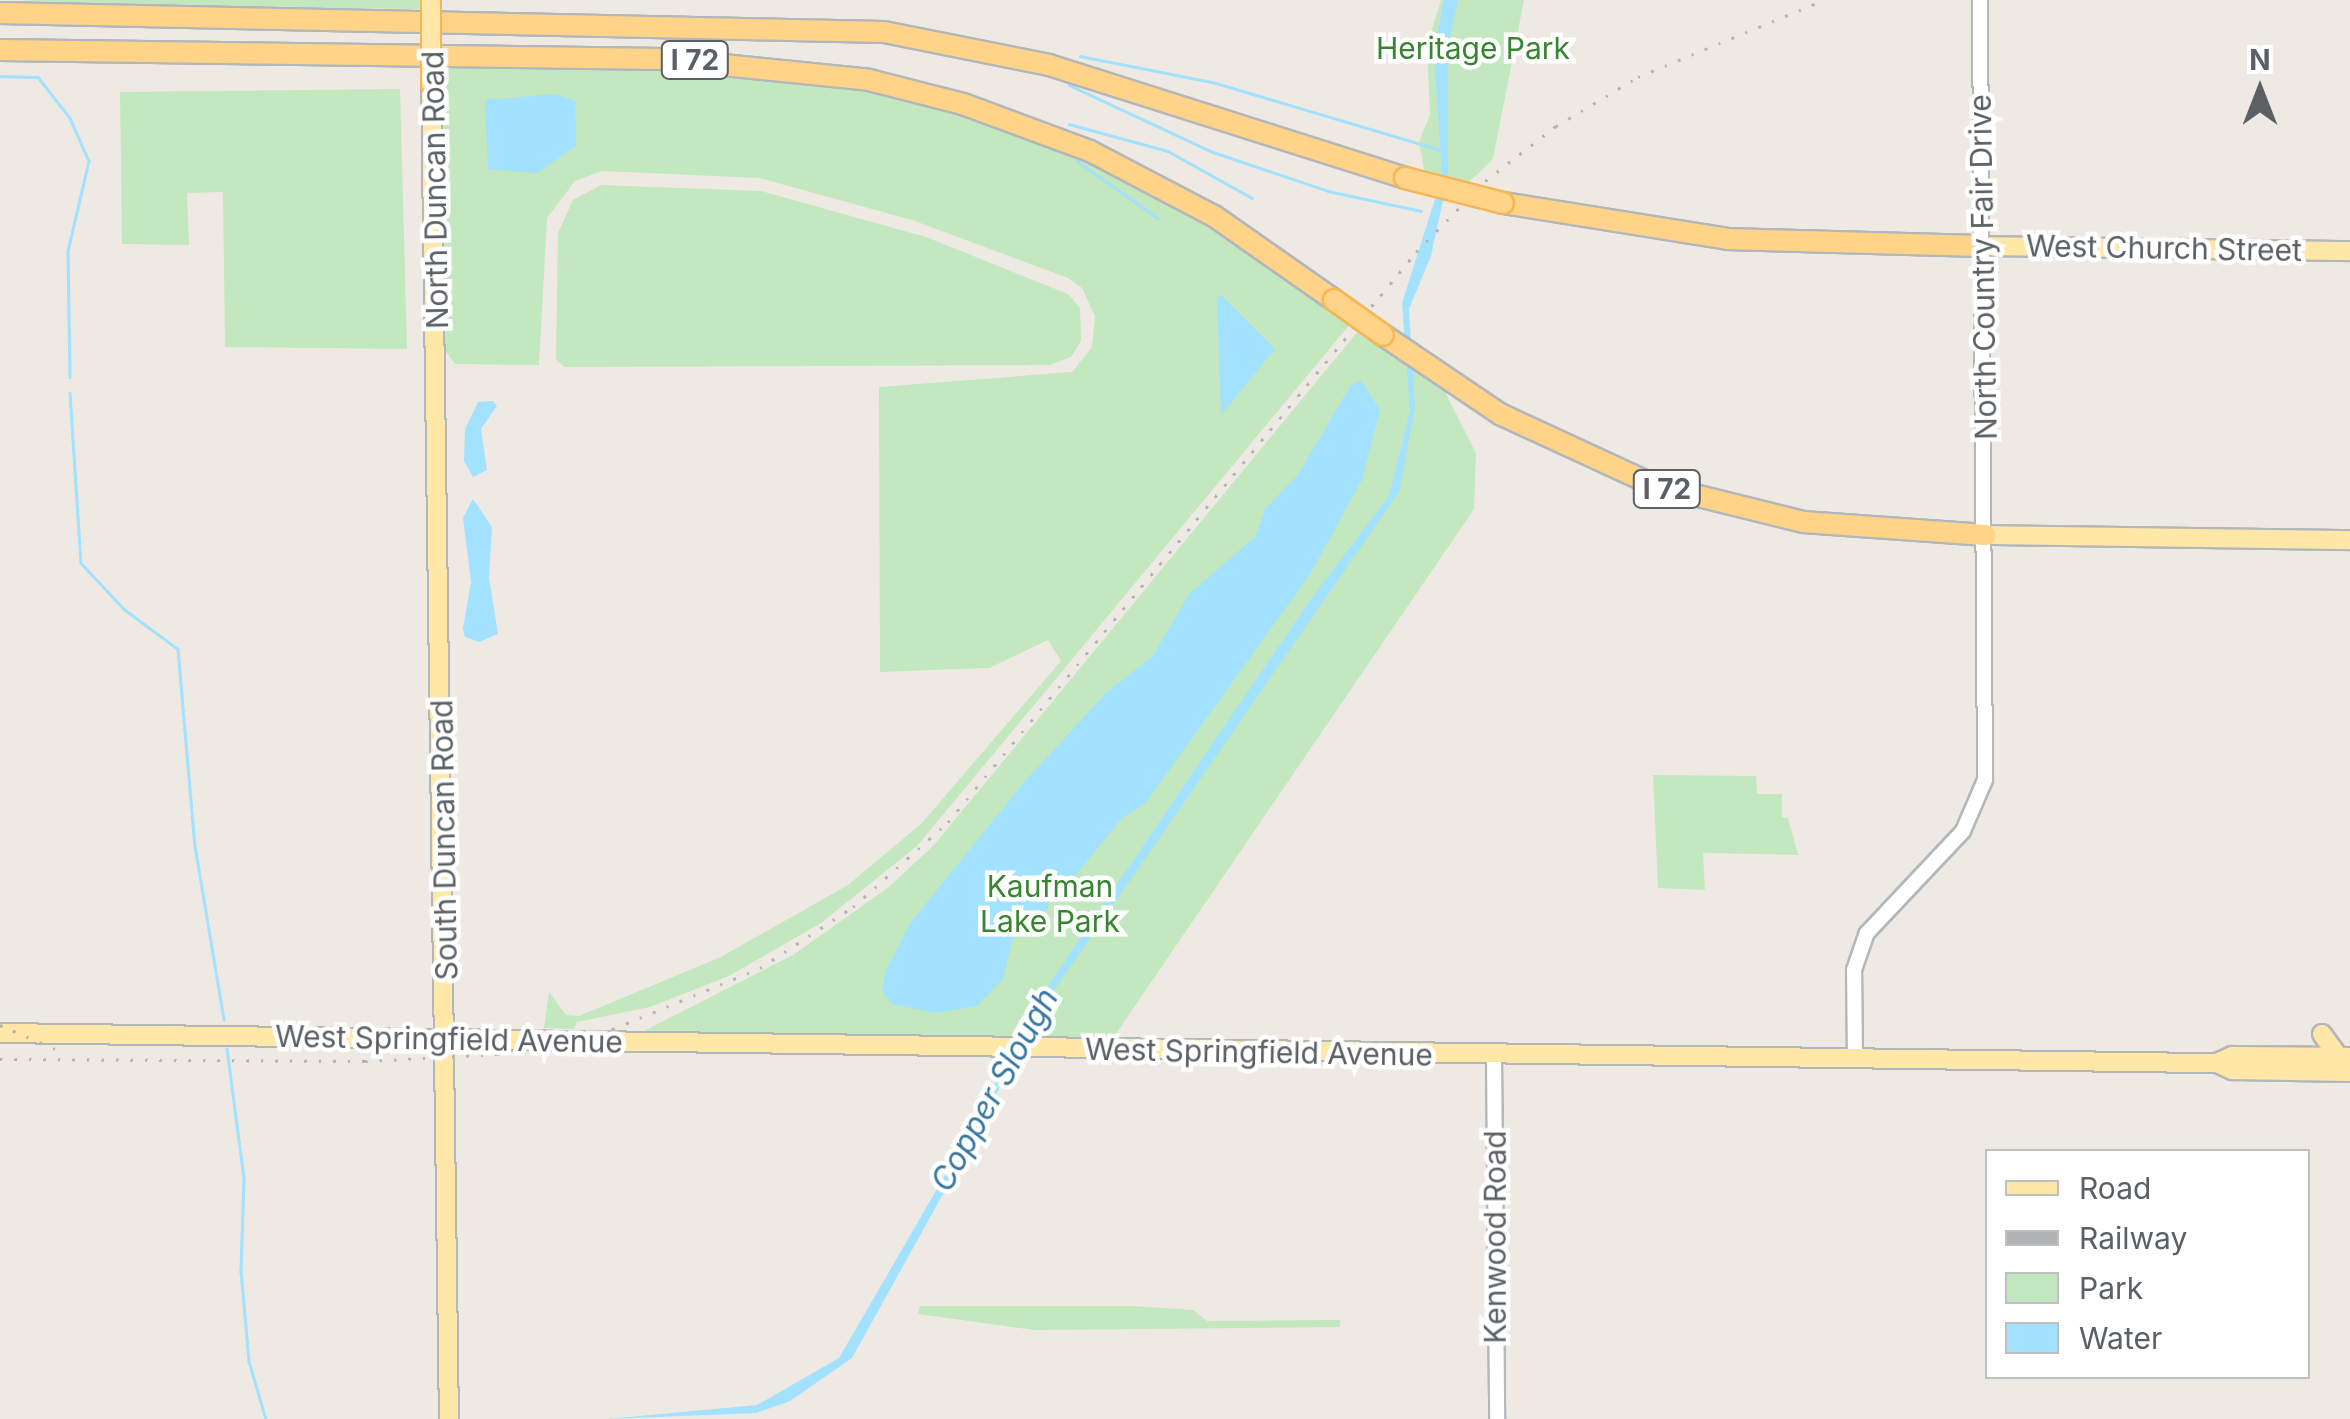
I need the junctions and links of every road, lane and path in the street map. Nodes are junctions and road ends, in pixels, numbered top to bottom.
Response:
1 (431, 0) edge
2 (1980, 0) edge
3 (0, 13) edge
4 (0, 50) edge
5 (1979, 246) junction
6 (2350, 252) edge
7 (439, 380) joint
8 (1986, 534) junction
9 (2350, 540) edge
10 (0, 1033) edge
11 (2322, 1034) dead end
12 (446, 1038) junction
13 (1494, 1055) junction
14 (1854, 1059) junction
15 (2346, 1062) edge
16 (449, 1419) edge
17 (1497, 1419) edge

1 - 7 main road, North Duncan Road, bridge
2 - 5 street, North Country Fair Drive
3 - 5 highway, bridge
4 - 8 highway, I 72, bridge
5 - 6 main road, West Church Street
5 - 8 street, North Country Fair Drive
7 - 12 main road, South Duncan Road
8 - 9 main road
8 - 14 street, North Country Fair Drive
10 - 12 main road, West Springfield Avenue
11 - 15 main road
12 - 13 main road, West Springfield Avenue
12 - 16 main road, South Duncan Road
13 - 14 main road, West Springfield Avenue
13 - 17 street, Kenwood Road
14 - 15 main road, West Springfield Avenue

